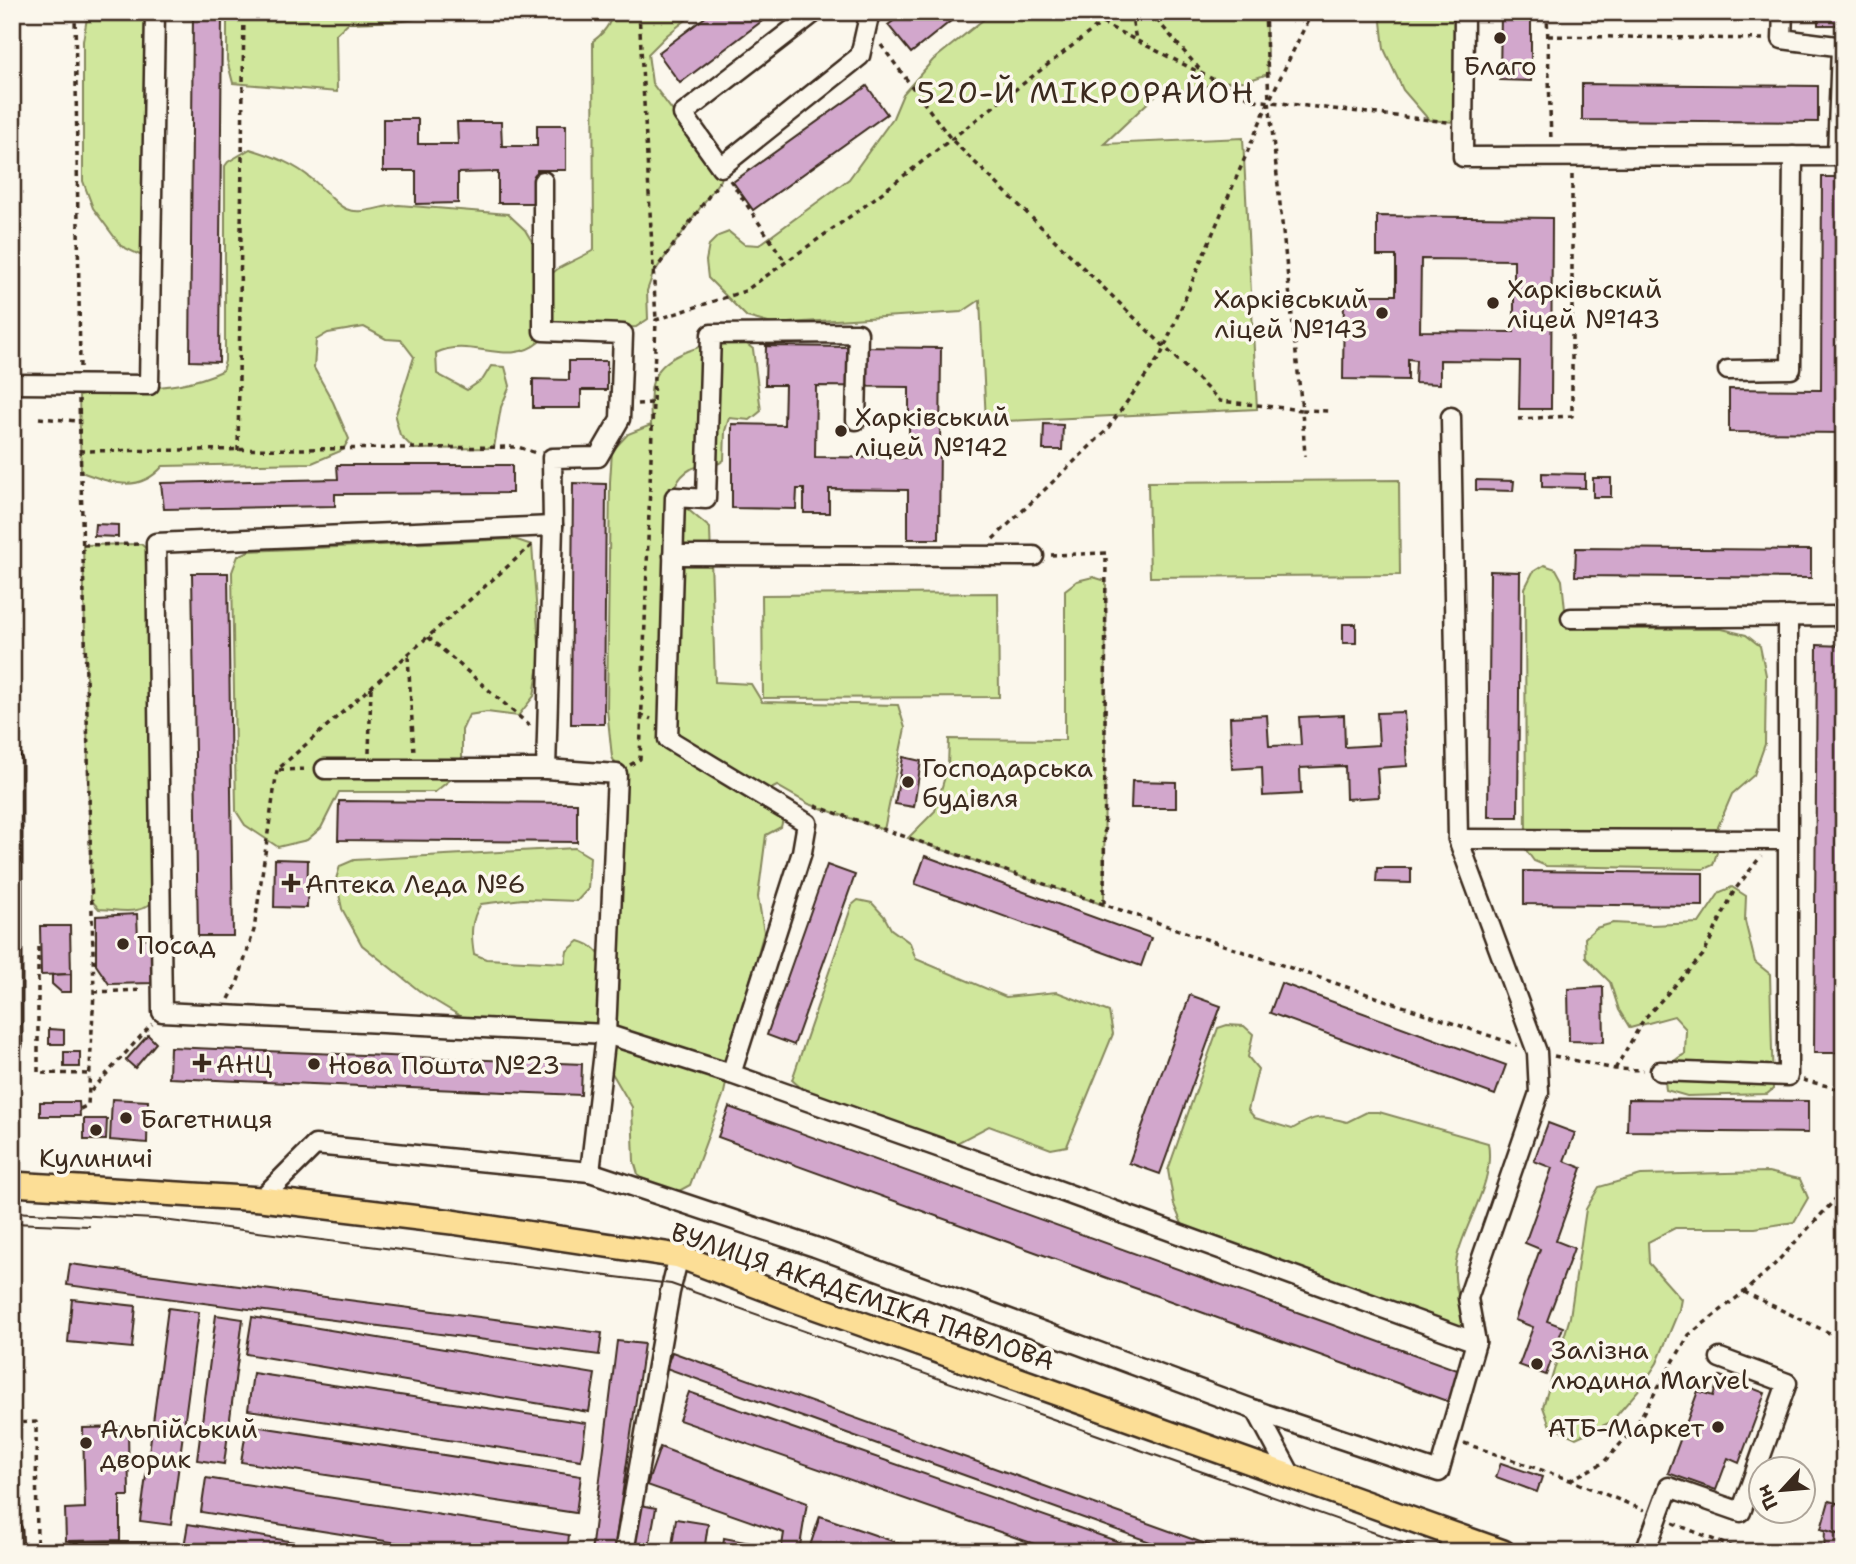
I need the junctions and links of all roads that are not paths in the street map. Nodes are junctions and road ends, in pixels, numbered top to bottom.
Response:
1 (155, 12) edge
2 (815, 12) edge
3 (1464, 12) edge
4 (1783, 12) edge
5 (868, 19) edge
6 (1842, 47) edge
7 (1793, 156) junction
8 (543, 181) dead end
9 (1728, 370) dead end
10 (12, 384) edge
11 (1451, 417) dead end
12 (856, 420) dead end
13 (553, 526) junction
14 (673, 555) junction
15 (1034, 556) road end
16 (1844, 615) edge
17 (1788, 616) junction
18 (1572, 618) dead end
19 (12, 762) edge
20 (326, 769) road end
21 (546, 769) junction
22 (1458, 839) junction
23 (1781, 840) junction
24 (606, 1034) junction
25 (12, 1045) edge
26 (1660, 1070) road end
27 (731, 1074) junction
28 (590, 1172) junction
29 (12, 1184) edge
30 (261, 1199) junction
31 (679, 1256) junction
32 (1476, 1342) junction
33 (1720, 1359) dead end
34 (1256, 1410) junction
35 (1292, 1477) junction
36 (12, 1531) edge
37 (1450, 1543) edge
38 (13, 1552) edge
39 (624, 1552) edge
40 (1503, 1552) edge
41 (1646, 1552) edge

1 - 10 street
2 - 5 street
3 - 7 street
4 - 6 street
6 - 7 street
7 - 9 street
8 - 13 street
11 - 22 street
12 - 14 street
13 - 21 street
13 - 24 street
14 - 15 street
14 - 27 street
16 - 17 street
17 - 18 street
17 - 23 street
19 - 25 street
20 - 21 street
21 - 24 street
22 - 23 street
22 - 32 street
23 - 26 street
24 - 27 street
24 - 28 street
27 - 32 street
28 - 30 street
28 - 34 street
29 - 30 main road, ВУЛИЦЯ АКАДЕМІКА ПАВЛОВА
30 - 31 main road, ВУЛИЦЯ АКАДЕМІКА ПАВЛОВА
31 - 35 main road, ВУЛИЦЯ АКАДЕМІКА ПАВЛОВА
31 - 39 street
32 - 34 street
33 - 41 street
34 - 35 street
35 - 37 main road, ВУЛИЦЯ АКАДЕМІКА ПАВЛОВА
36 - 38 street
37 - 40 main road, ВУЛИЦЯ АКАДЕМІКА ПАВЛОВА

